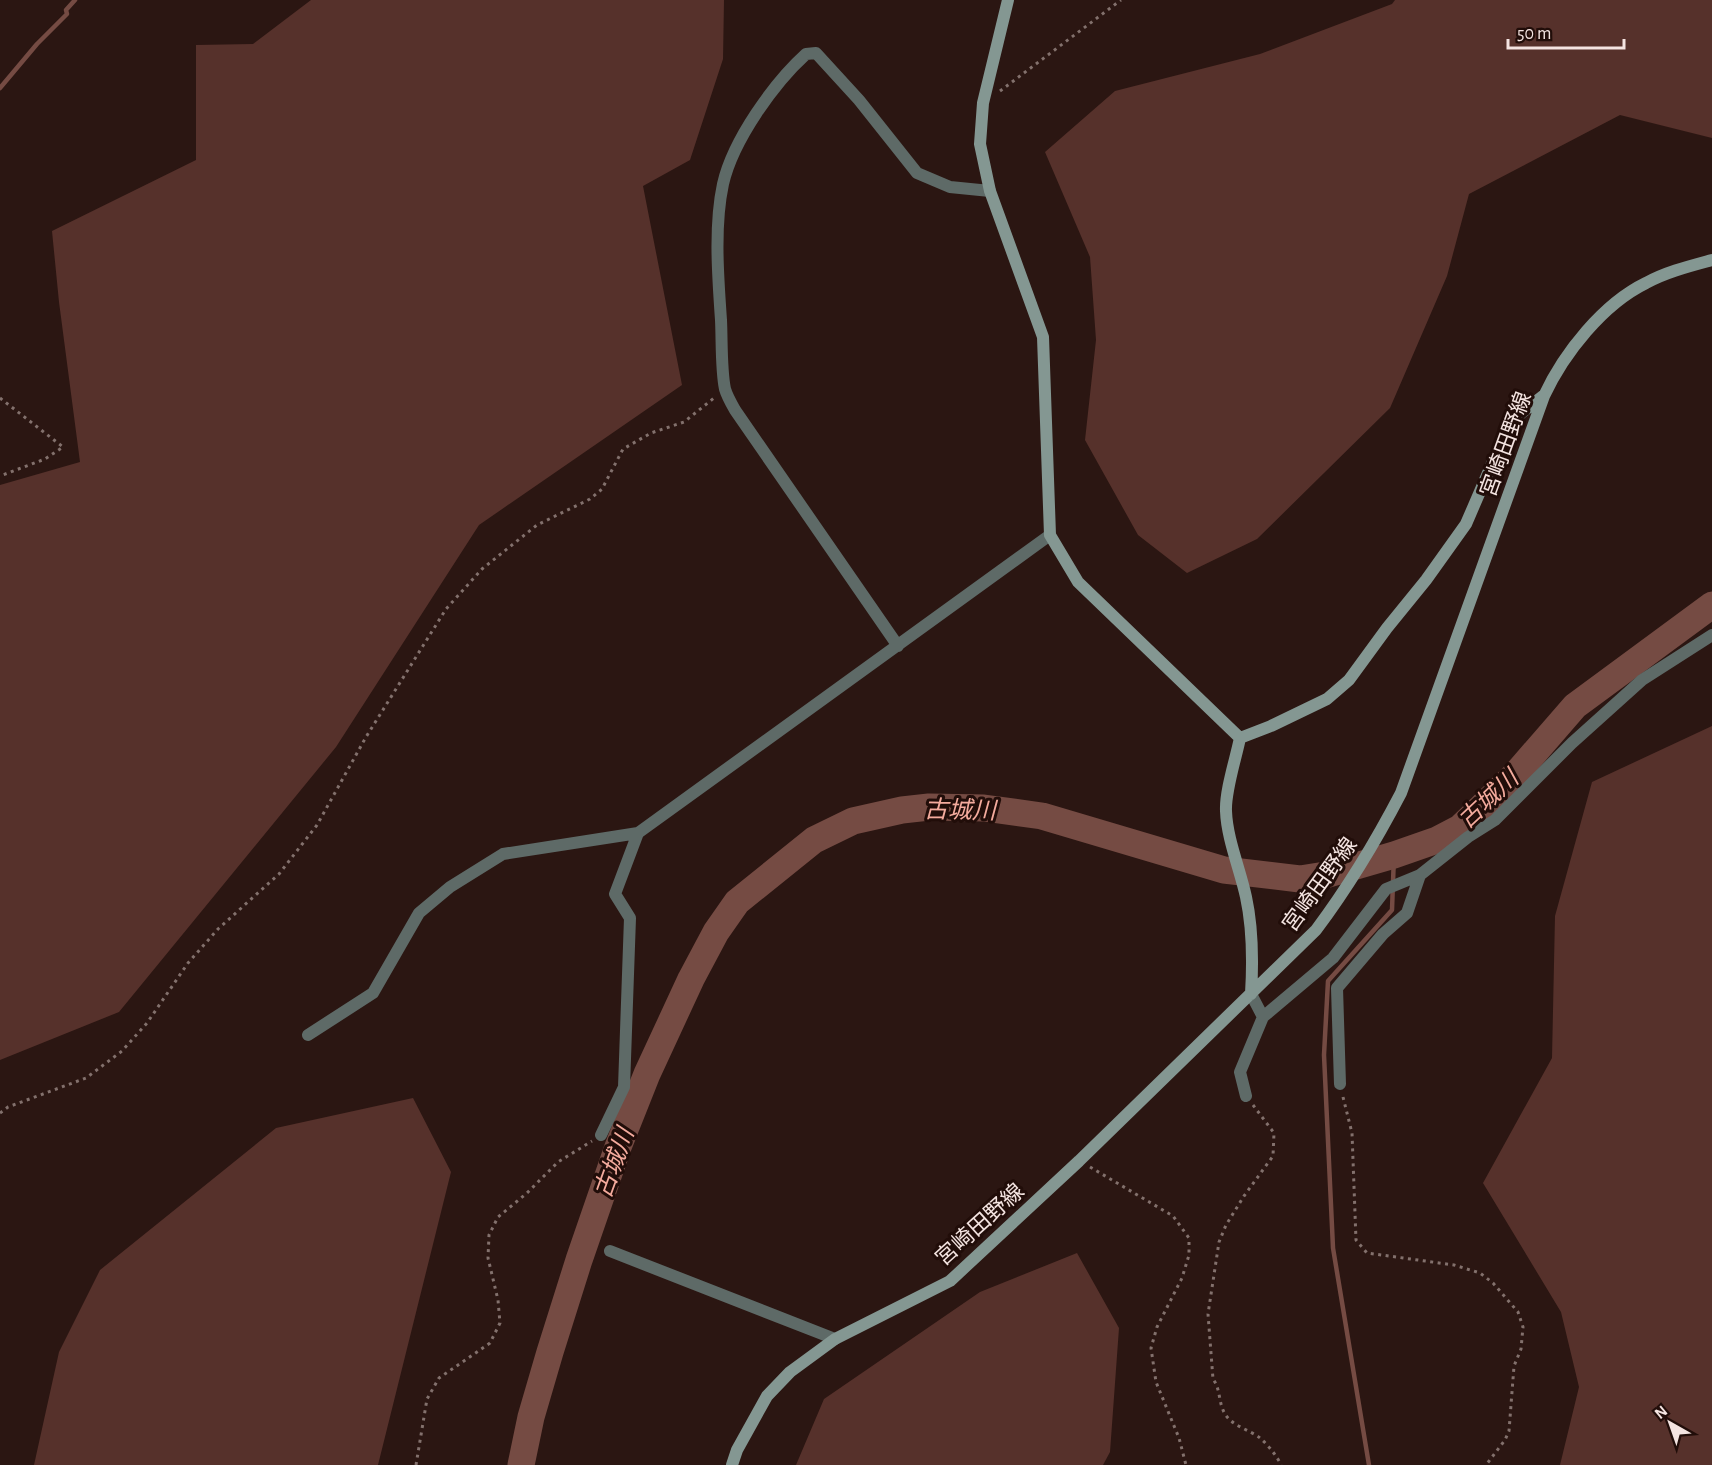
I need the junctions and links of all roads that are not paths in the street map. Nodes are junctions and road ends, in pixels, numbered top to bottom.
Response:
1 (1008, 0) edge
2 (990, 191) junction
3 (1712, 260) edge
4 (1544, 396) junction
5 (1050, 535) junction
6 (1712, 635) edge
7 (898, 646) junction
8 (1240, 738) junction
9 (638, 833) junction
10 (1420, 875) junction
11 (1251, 994) junction
12 (1263, 1017) junction
13 (308, 1035) dead end
14 (1340, 1084) road end
15 (1246, 1096) road end
16 (601, 1135) road end
17 (610, 1251) dead end
18 (835, 1339) junction
19 (732, 1465) edge

1 - 2 main road
2 - 5 main road
2 - 7 street
3 - 4 main road, 宮崎田野線
4 - 8 main road
4 - 11 main road, 宮崎田野線
5 - 7 street
5 - 8 main road
6 - 10 street
7 - 9 street
8 - 11 main road
9 - 13 street
9 - 16 street
10 - 12 street
10 - 14 street
11 - 12 street
11 - 18 main road, 宮崎田野線
12 - 15 street
17 - 18 street
18 - 19 main road, 宮崎田野線

